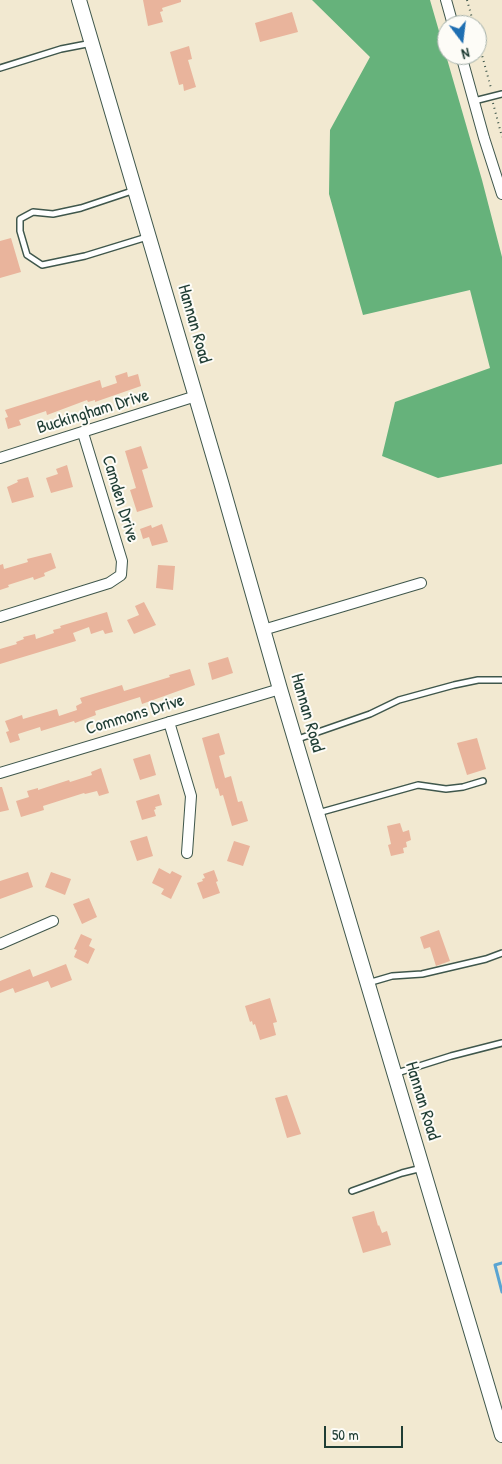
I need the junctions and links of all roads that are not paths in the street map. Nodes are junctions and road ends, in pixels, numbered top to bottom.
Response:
1 (80, 0) edge
2 (446, 0) edge
3 (450, 15) edge
4 (92, 43) junction
5 (465, 65) edge
6 (0, 68) edge
7 (502, 94) edge
8 (474, 101) junction
9 (135, 189) junction
10 (502, 194) edge
11 (149, 236) junction
12 (196, 396) junction
13 (83, 433) junction
14 (0, 458) edge
15 (421, 583) dead end
16 (0, 617) edge
17 (263, 630) junction
18 (502, 680) edge
19 (280, 689) junction
20 (169, 722) junction
21 (295, 740) junction
22 (0, 773) edge
23 (484, 781) dead end
24 (317, 814) junction
25 (187, 852) dead end
26 (54, 921) dead end
27 (0, 944) edge
28 (502, 953) edge
29 (368, 983) junction
30 (502, 1043) edge
31 (395, 1074) junction
32 (423, 1168) junction
33 (352, 1191) dead end
34 (502, 1436) edge

1 - 4 street, Hannan Road
2 - 3 street
4 - 6 lane
4 - 9 street, Hannan Road
5 - 8 street
7 - 8 lane
8 - 10 street
9 - 11 street, Hannan Road
9 - 11 lane
11 - 12 street, Hannan Road
12 - 13 street, Buckingham Drive
12 - 17 street, Hannan Road
13 - 14 street, Buckingham Drive
13 - 16 street, Camden Drive
15 - 17 street
17 - 19 street, Hannan Road
18 - 21 lane
19 - 20 street, Commons Drive
19 - 21 street, Hannan Road
20 - 22 street, Commons Drive
20 - 25 street
21 - 24 street, Hannan Road
23 - 24 lane
24 - 29 street, Hannan Road
26 - 27 street
28 - 29 lane
29 - 31 street, Hannan Road
30 - 31 lane
31 - 32 street, Hannan Road
32 - 33 lane
32 - 34 street, Hannan Road

